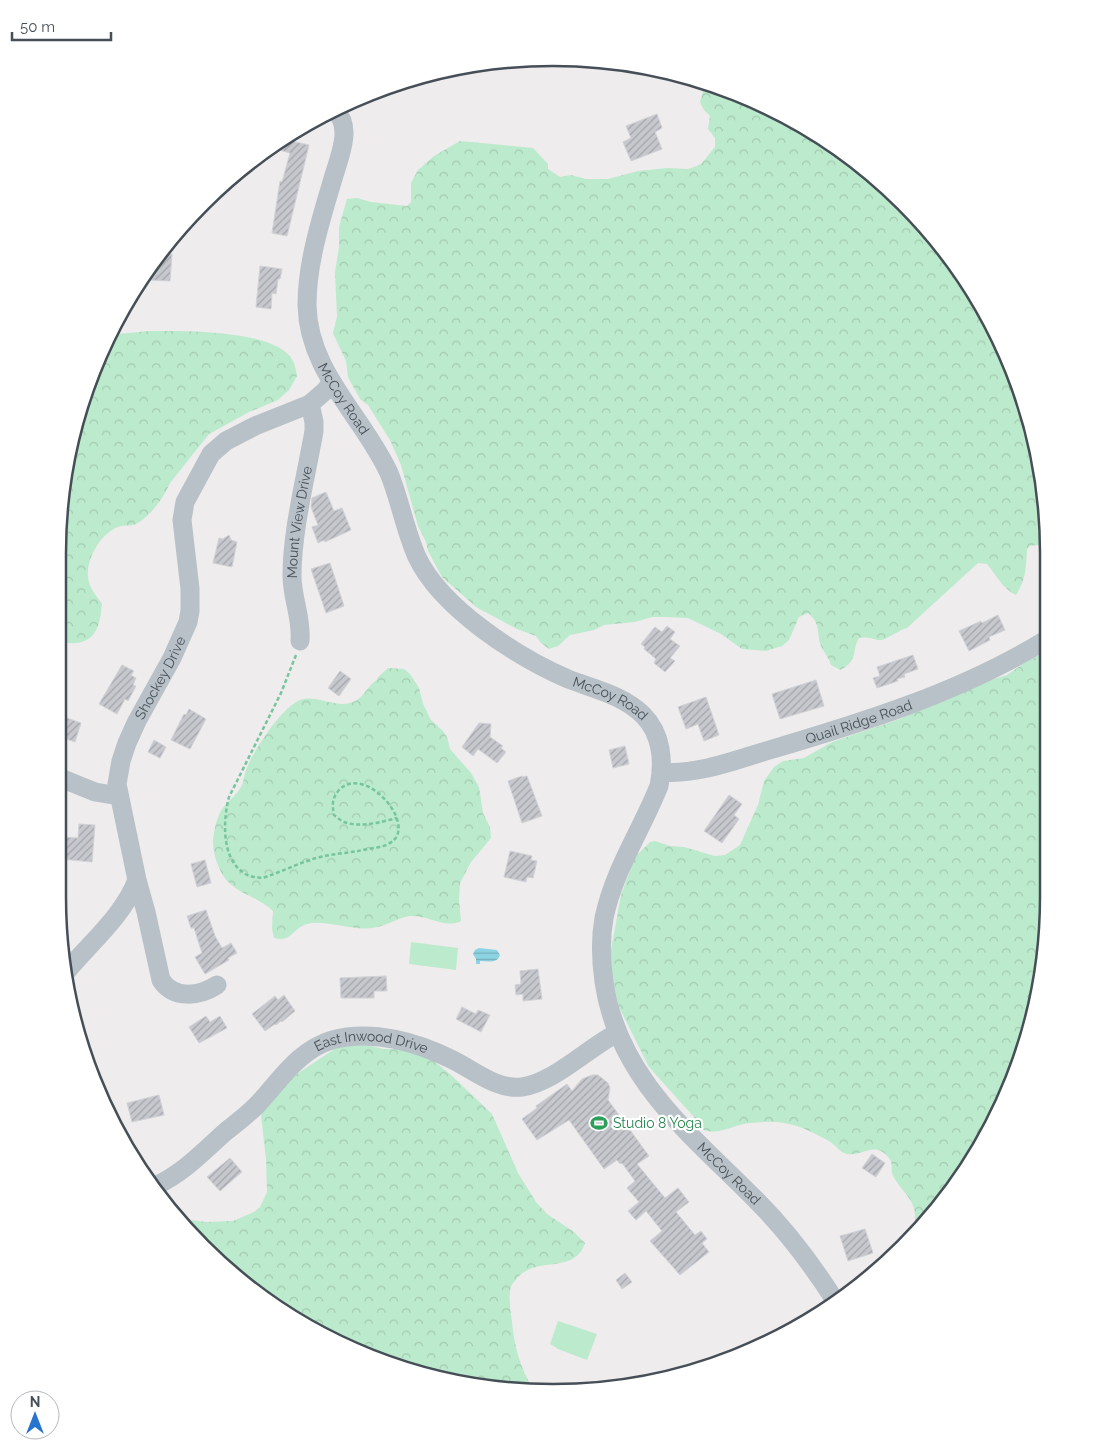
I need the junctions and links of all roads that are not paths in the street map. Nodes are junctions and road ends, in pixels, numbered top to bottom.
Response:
1 (340, 115) edge
2 (331, 382) junction
3 (310, 404) junction
4 (300, 641) road end
5 (1040, 643) edge
6 (662, 772) junction
7 (66, 780) edge
8 (119, 796) junction
9 (137, 880) junction
10 (71, 966) edge
11 (217, 985) dead end
12 (617, 1033) junction
13 (160, 1183) edge
14 (832, 1296) edge

1 - 2 street, McCoy Road
2 - 3 street, Shockey Drive
2 - 6 street, McCoy Road
3 - 4 street, Mount View Drive
3 - 8 street, Shockey Drive
5 - 6 street, Quail Ridge Road
6 - 12 street, McCoy Road
7 - 8 street
8 - 9 street, Shockey Drive
9 - 10 street
9 - 11 street, Shockey Drive
12 - 13 street, East Inwood Drive
12 - 14 street, McCoy Road

